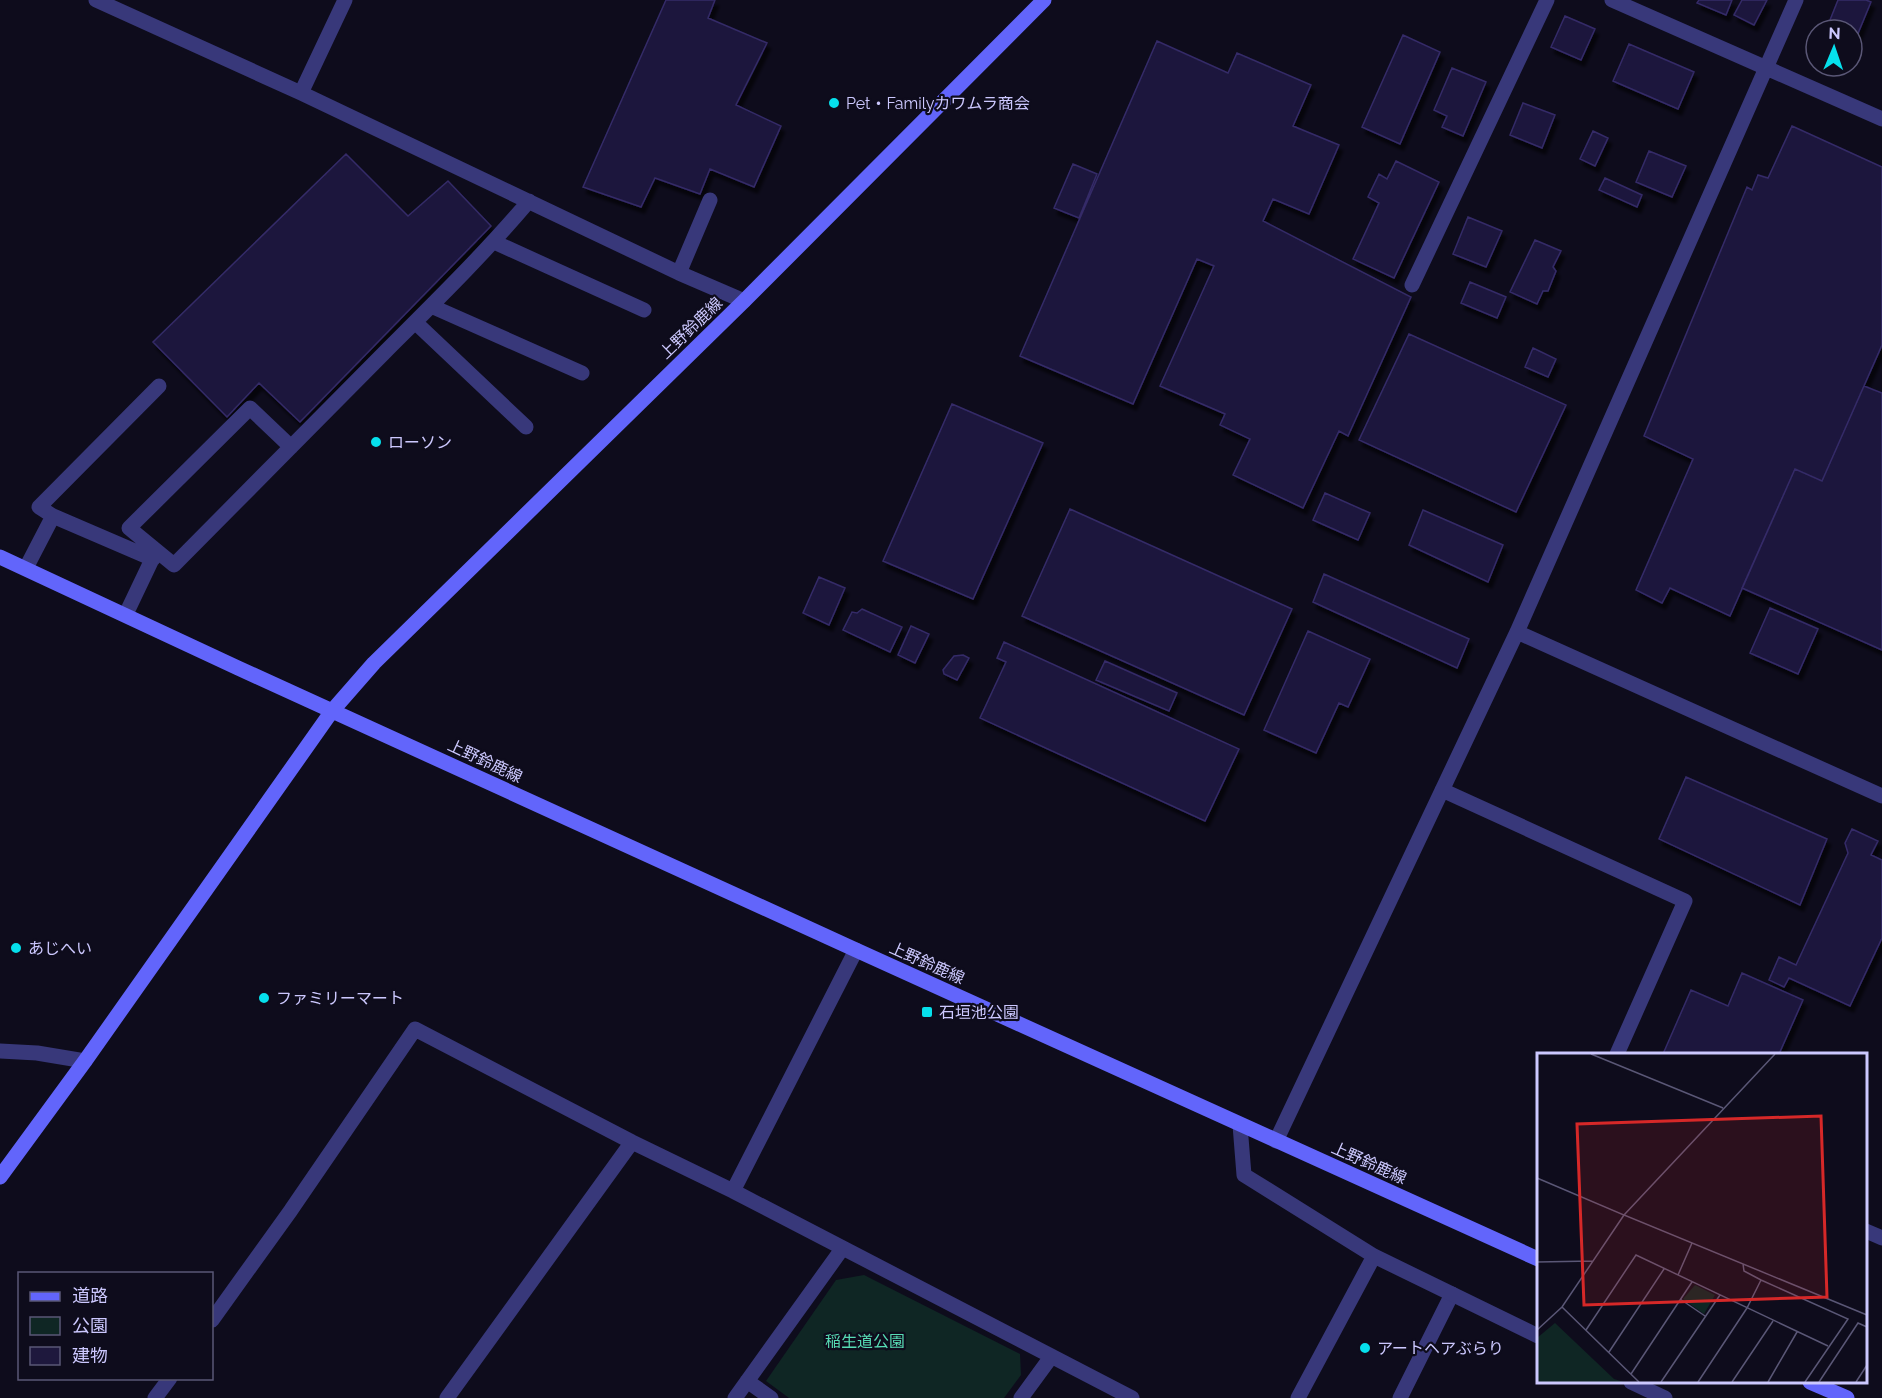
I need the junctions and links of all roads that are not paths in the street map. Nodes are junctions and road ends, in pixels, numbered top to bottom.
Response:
1 (96, 0) edge
2 (345, 0) edge
3 (1044, 0) edge
4 (1547, 0) edge
5 (1612, 0) edge
6 (1796, 0) edge
7 (1766, 66) junction
8 (301, 93) junction
9 (1882, 119) edge
10 (710, 200) dead end
11 (529, 201) junction
12 (494, 242) junction
13 (679, 273) junction
14 (1412, 285) dead end
15 (744, 301) junction
16 (430, 306) junction
17 (644, 310) dead end
18 (415, 322) junction
19 (582, 373) dead end
20 (159, 386) dead end
21 (526, 427) dead end
22 (291, 447) junction
23 (52, 516) junction
24 (154, 555) junction
25 (0, 556) edge
26 (26, 568) junction
27 (126, 614) junction
28 (1517, 632) junction
29 (332, 711) junction
30 (1442, 790) junction
31 (1882, 796) edge
32 (856, 950) junction
33 (0, 1051) edge
34 (1617, 1053) edge
35 (85, 1061) junction
36 (1240, 1125) junction
37 (1276, 1141) junction
38 (632, 1142) junction
39 (0, 1177) edge
40 (733, 1191) junction
41 (1867, 1231) edge
42 (1882, 1238) edge
43 (842, 1249) junction
44 (1374, 1256) junction
45 (1537, 1258) edge
46 (1452, 1294) junction
47 (213, 1319) edge
48 (1537, 1335) edge
49 (1051, 1357) junction
50 (168, 1380) edge
51 (747, 1381) junction
52 (1634, 1383) edge
53 (1812, 1383) edge
54 (155, 1398) edge
55 (447, 1398) edge
56 (735, 1398) edge
57 (771, 1398) edge
58 (1021, 1398) edge
59 (1132, 1398) edge
60 (1298, 1398) edge
61 (1400, 1398) edge
62 (1665, 1398) edge
63 (1847, 1398) edge

1 - 8 street
2 - 8 street
3 - 15 main road, 上野鈴鹿線
4 - 14 street
5 - 7 street
6 - 7 street
7 - 9 street
7 - 28 street
8 - 11 street
10 - 13 street
11 - 12 street
11 - 13 street
12 - 16 street
12 - 17 street
13 - 15 street
15 - 29 main road, 上野鈴鹿線
16 - 18 street
16 - 19 street
18 - 21 street
18 - 22 street
20 - 23 street
22 - 24 street
22 - 24 street
23 - 24 street
23 - 26 street
24 - 27 street
25 - 26 main road
26 - 27 main road
27 - 29 main road
28 - 30 street
28 - 31 street
29 - 32 main road, 上野鈴鹿線
29 - 35 main road
30 - 34 street
30 - 37 street
32 - 36 main road, 上野鈴鹿線
32 - 40 street
33 - 35 street
35 - 39 main road
36 - 37 main road, 上野鈴鹿線
36 - 44 street
37 - 45 main road, 上野鈴鹿線
38 - 40 street
38 - 47 street
38 - 55 street
40 - 43 street
41 - 42 street
43 - 49 street
43 - 51 street
44 - 46 street
44 - 60 street
46 - 48 street
46 - 61 street
49 - 58 street
49 - 59 street
50 - 54 street
51 - 56 street
51 - 57 street
52 - 62 street
53 - 63 main road

